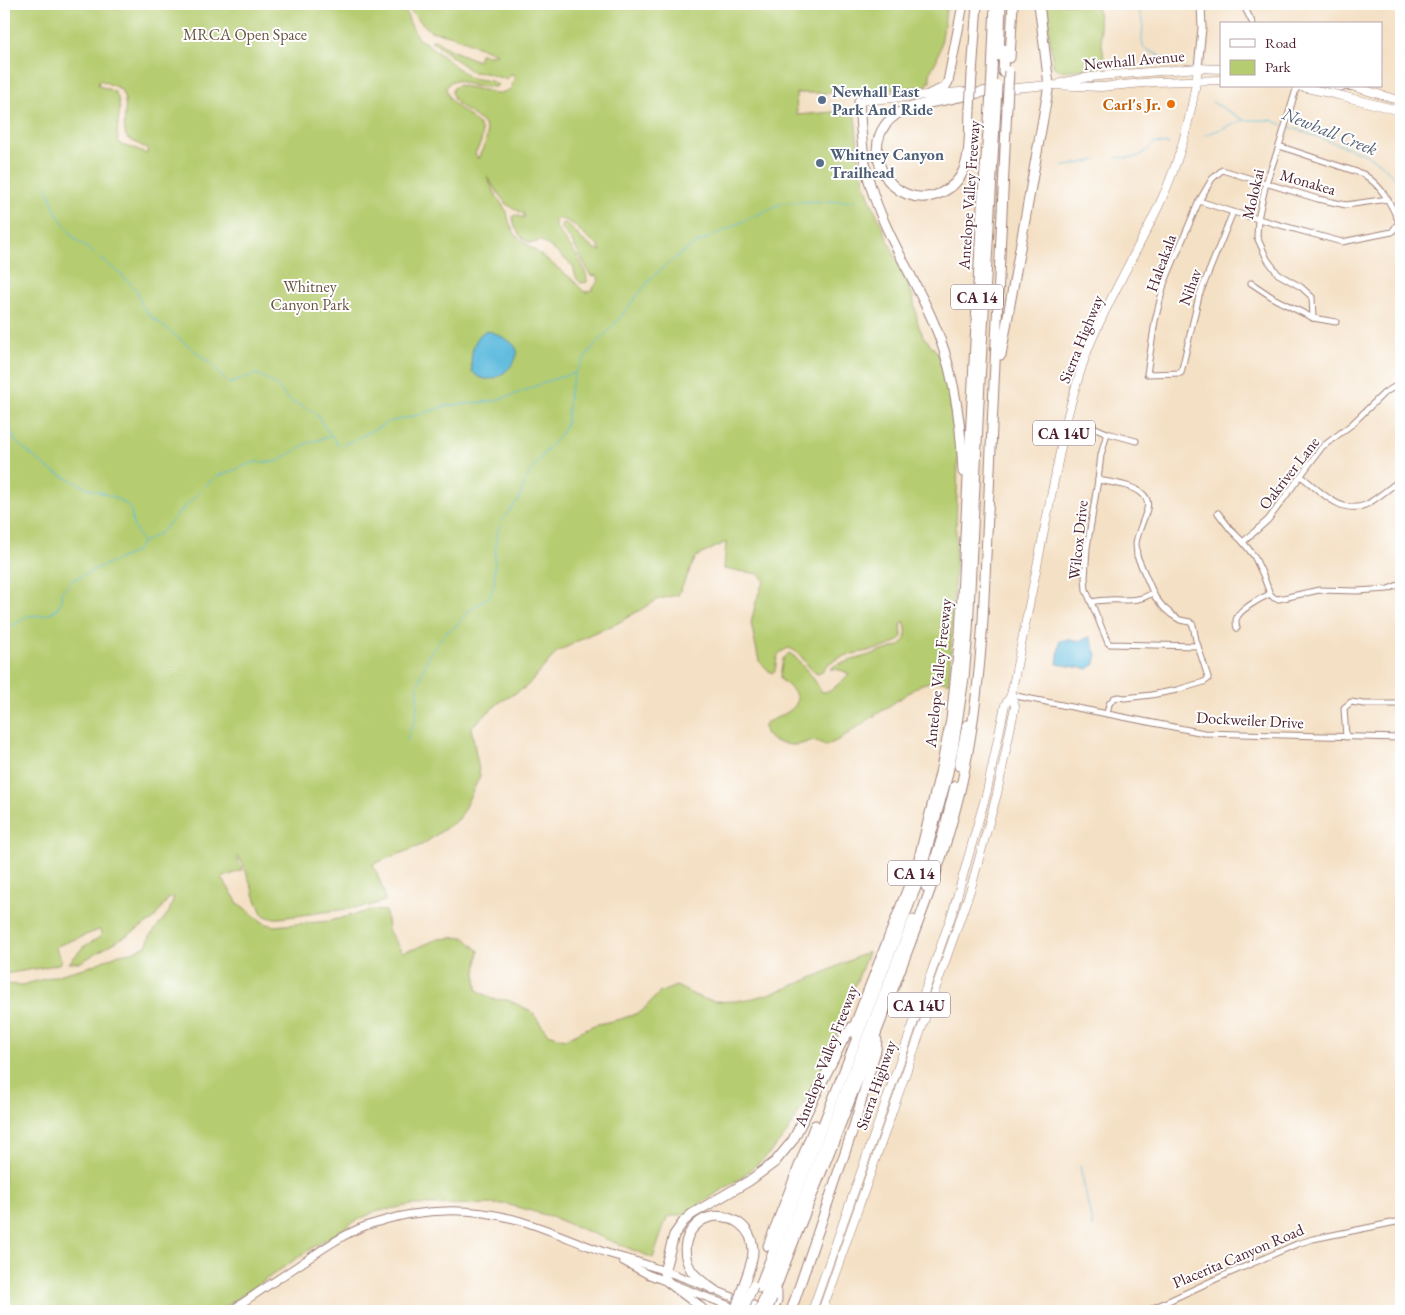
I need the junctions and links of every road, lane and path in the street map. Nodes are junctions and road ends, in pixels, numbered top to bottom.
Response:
1 (963, 4) edge
2 (977, 4) edge
3 (995, 4) edge
4 (1001, 4) edge
5 (1007, 4) edge
6 (1013, 4) edge
7 (1039, 4) edge
8 (1201, 4) edge
9 (1244, 4) edge
10 (1252, 22) edge
11 (1198, 68) junction
12 (1220, 68) edge
13 (1001, 72) junction
14 (1196, 80) junction
15 (1220, 80) edge
16 (1050, 85) junction
17 (1296, 88) edge
18 (1306, 88) edge
19 (1360, 88) edge
20 (997, 89) junction
21 (930, 94) junction
22 (858, 101) joint
23 (1401, 101) edge
24 (999, 106) junction
25 (1401, 111) edge
26 (1279, 146) junction
27 (1222, 170) joint
28 (1266, 183) junction
29 (1388, 199) junction
30 (1199, 201) junction
31 (1233, 212) junction
32 (1258, 219) junction
33 (1251, 282) dead end
34 (1313, 318) junction
35 (1336, 322) dead end
36 (1180, 373) joint
37 (1401, 384) edge
38 (994, 392) junction
39 (1091, 426) dead end
40 (1107, 433) junction
41 (1136, 441) dead end
42 (1301, 476) junction
43 (1401, 479) edge
44 (1098, 480) junction
45 (967, 487) junction
46 (1218, 513) dead end
47 (1243, 542) junction
48 (1401, 584) edge
49 (1152, 594) junction
50 (1270, 594) junction
51 (1091, 602) junction
52 (1236, 628) dead end
53 (1198, 646) junction
54 (968, 678) junction
55 (1011, 695) junction
56 (1401, 704) edge
57 (1107, 714) junction
58 (1346, 737) junction
59 (1401, 738) edge
60 (857, 1020) junction
61 (877, 1032) junction
62 (1401, 1221) edge
63 (610, 1254) junction
64 (664, 1271) junction
65 (668, 1282) junction
66 (752, 1286) junction
67 (714, 1290) junction
68 (771, 1298) junction
69 (230, 1311) edge
70 (704, 1311) edge
71 (735, 1311) edge
72 (743, 1311) edge
73 (749, 1311) edge
74 (759, 1311) edge
75 (768, 1311) edge
76 (773, 1311) edge
77 (791, 1311) edge
78 (812, 1311) edge
79 (822, 1311) edge
80 (1148, 1311) edge

1 - 21 highway
2 - 20 highway, bridge
3 - 13 highway, Antelope Valley Freeway / CA 14
4 - 13 highway
5 - 13 highway
6 - 13 highway, Antelope Valley Freeway / CA 14
7 - 16 highway
8 - 11 main road, Sierra Highway
9 - 10 street
11 - 12 main road, Newhall Avenue
11 - 14 main road, Sierra Highway
11 - 16 main road, Newhall Avenue
13 - 24 highway, Antelope Valley Freeway / CA 14, bridge
13 - 24 highway, Antelope Valley Freeway / CA 14, bridge
14 - 15 main road, Newhall Avenue
14 - 16 main road, Newhall Avenue
14 - 55 main road, Sierra Highway / CA 14U
16 - 20 main road, Newhall Avenue
16 - 38 highway
17 - 26 street, Molokai
18 - 25 main road
19 - 23 main road
20 - 21 main road, Newhall Avenue
21 - 22 main road, Newhall Avenue
22 - 45 highway
24 - 38 highway, Antelope Valley Freeway / CA 14
24 - 45 highway, Antelope Valley Freeway / CA 14
24 - 54 highway
26 - 28 street, Molokai
26 - 29 street
27 - 28 street, Monakea
27 - 30 street, Haleakala
28 - 29 street, Monakea
28 - 32 street, Molokai
29 - 32 street
30 - 31 street
30 - 36 street, Haleakala
31 - 32 street
31 - 36 street, Nihav
32 - 34 street, Molokai
33 - 34 street
34 - 35 street
37 - 42 street, Oakriver Lane
38 - 54 highway, Antelope Valley Freeway / CA 14
39 - 40 street
40 - 41 street
40 - 44 street, Wilcox Drive
42 - 43 street
42 - 47 street, Oakriver Lane
44 - 49 street
44 - 51 street, Wilcox Drive
45 - 54 highway, Antelope Valley Freeway / CA 14
46 - 47 street
47 - 50 street
48 - 50 street
49 - 51 street
49 - 53 street
50 - 52 street
51 - 53 street, Wilcox Drive
53 - 57 street
54 - 60 highway, Antelope Valley Freeway / CA 14
54 - 61 highway, Antelope Valley Freeway / CA 14
54 - 66 highway
54 - 68 highway
55 - 57 street, Dockweiler Drive
55 - 78 main road, Sierra Highway / CA 14U
55 - 79 main road, Sierra Highway / CA 14U
56 - 58 street
57 - 58 street, Dockweiler Drive
58 - 59 street, Dockweiler Drive
60 - 64 highway
60 - 66 highway, Antelope Valley Freeway / CA 14
61 - 68 highway, Antelope Valley Freeway / CA 14
61 - 77 highway
62 - 80 street, Placerita Canyon Road
63 - 64 main road
63 - 65 main road
63 - 69 main road
64 - 65 highway
64 - 67 main road
65 - 70 highway
65 - 72 main road
66 - 67 highway
66 - 71 highway, bridge
66 - 72 highway, Antelope Valley Freeway / CA 14, bridge
66 - 73 highway
67 - 75 main road
68 - 74 highway, bridge
68 - 75 highway, Antelope Valley Freeway / CA 14, bridge
68 - 76 highway

